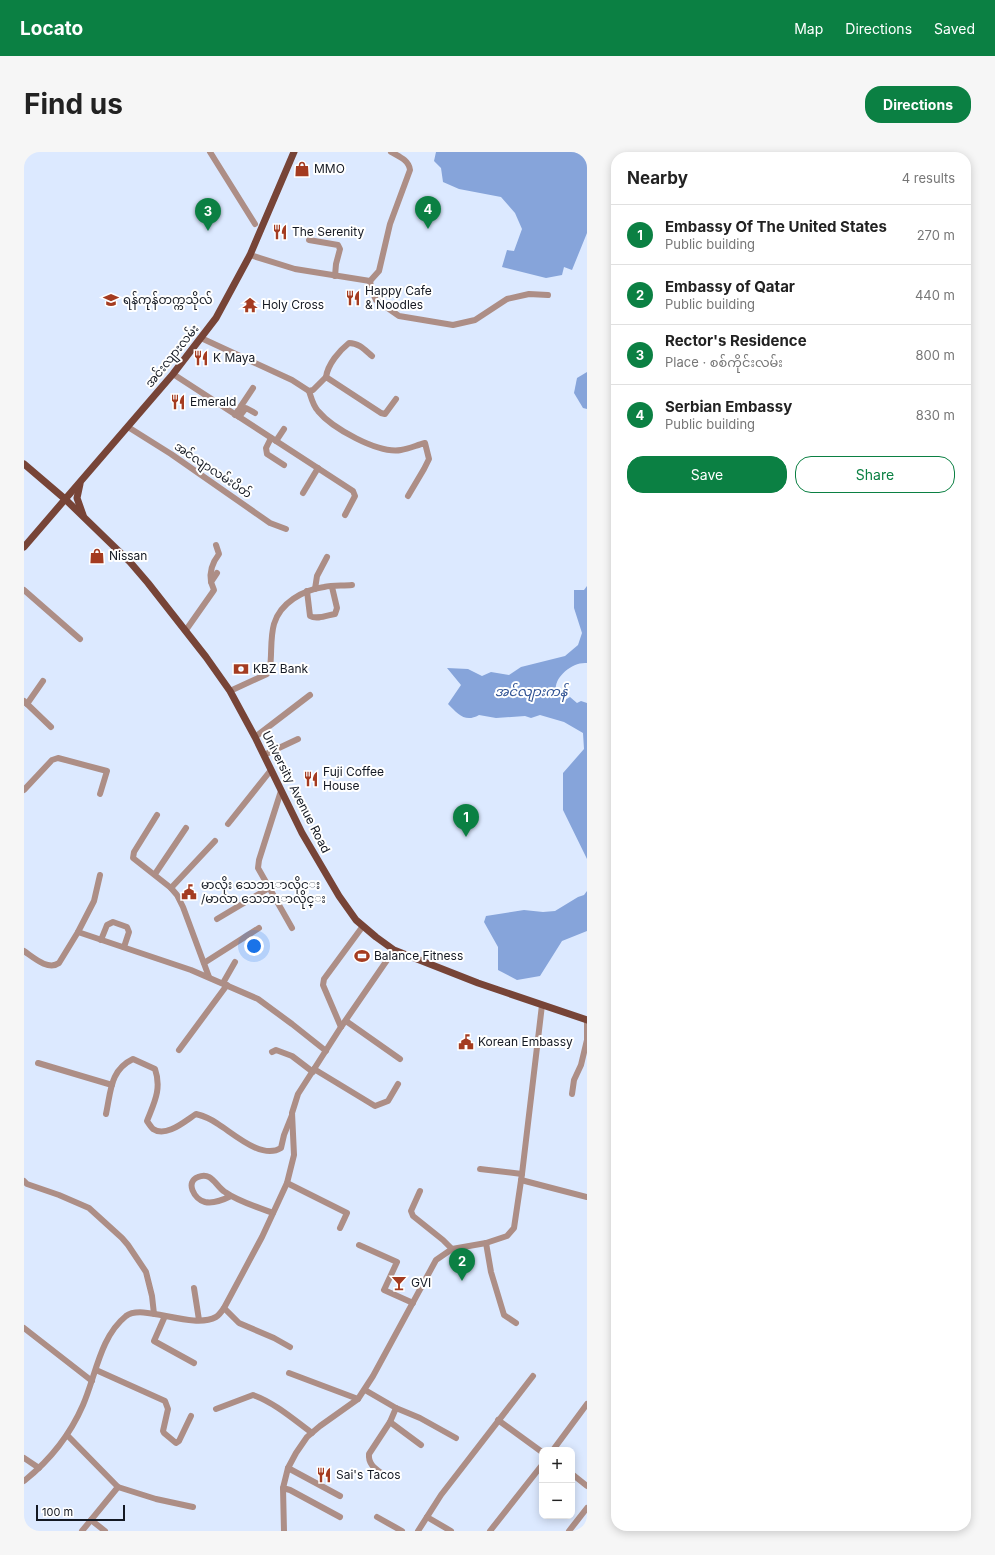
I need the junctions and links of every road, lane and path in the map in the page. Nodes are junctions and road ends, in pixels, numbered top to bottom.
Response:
1 (210, 152) edge
2 (294, 152) edge
3 (391, 152) edge
4 (255, 224) dead end
5 (309, 240) dead end
6 (250, 255) junction
7 (335, 276) junction
8 (370, 281) junction
9 (548, 295) dead end
10 (201, 338) junction
11 (372, 356) dead end
12 (173, 374) junction
13 (326, 377) junction
14 (253, 388) dead end
15 (309, 391) junction
16 (396, 399) dead end
17 (255, 413) dead end
18 (237, 416) junction
19 (128, 427) junction
20 (284, 429) dead end
21 (273, 440) junction
22 (24, 464) edge
23 (284, 465) dead end
24 (318, 468) junction
25 (81, 480) junction
26 (303, 493) dead end
27 (408, 496) dead end
28 (65, 499) junction
29 (345, 515) dead end
30 (84, 518) junction
31 (286, 529) dead end
32 (216, 545) dead end
33 (24, 547) edge
34 (327, 557) dead end
35 (217, 573) dead end
36 (211, 582) junction
37 (352, 585) dead end
38 (332, 587) junction
39 (315, 589) junction
40 (24, 590) edge
41 (307, 592) junction
42 (186, 630) junction
43 (80, 639) dead end
44 (43, 680) dead end
45 (230, 691) junction
46 (310, 695) dead end
47 (26, 703) edge
48 (51, 727) dead end
49 (256, 737) junction
50 (298, 739) dead end
51 (264, 755) junction
52 (271, 770) junction
53 (24, 790) edge
54 (281, 791) junction
55 (100, 794) dead end
56 (157, 815) dead end
57 (228, 824) dead end
58 (186, 828) dead end
59 (215, 841) dead end
60 (155, 874) junction
61 (100, 875) dead end
62 (171, 888) junction
63 (269, 888) junction
64 (216, 919) dead end
65 (364, 926) junction
66 (259, 928) dead end
67 (292, 928) dead end
68 (78, 932) junction
69 (101, 940) junction
70 (124, 947) junction
71 (394, 950) junction
72 (24, 951) edge
73 (235, 962) dead end
74 (204, 963) junction
75 (209, 976) junction
76 (225, 984) junction
77 (542, 1005) junction
78 (587, 1020) edge
79 (346, 1021) junction
80 (341, 1027) junction
81 (179, 1050) dead end
82 (326, 1051) junction
83 (272, 1052) dead end
84 (400, 1059) dead end
85 (38, 1063) dead end
86 (314, 1070) junction
87 (398, 1084) dead end
88 (112, 1085) junction
89 (572, 1094) dead end
90 (292, 1113) junction
91 (106, 1114) dead end
92 (480, 1169) dead end
93 (522, 1177) junction
94 (24, 1181) edge
95 (287, 1184) junction
96 (420, 1191) dead end
97 (231, 1196) junction
98 (587, 1197) edge
99 (273, 1213) junction
100 (340, 1228) dead end
101 (486, 1243) junction
102 (359, 1245) dead end
103 (452, 1249) junction
104 (194, 1288) dead end
105 (413, 1303) junction
106 (224, 1308) junction
107 (154, 1314) junction
108 (165, 1316) junction
109 (199, 1320) junction
110 (516, 1323) dead end
111 (24, 1328) edge
112 (290, 1347) dead end
113 (194, 1363) dead end
114 (96, 1370) junction
115 (289, 1373) dead end
116 (533, 1376) dead end
117 (92, 1381) junction
118 (365, 1390) junction
119 (358, 1399) junction
120 (587, 1404) edge
121 (396, 1408) junction
122 (216, 1409) dead end
123 (191, 1416) dead end
124 (498, 1420) junction
125 (390, 1422) junction
126 (312, 1433) junction
127 (66, 1435) junction
128 (456, 1438) dead end
129 (421, 1445) dead end
130 (556, 1447) edge
131 (539, 1450) edge
132 (24, 1458) edge
133 (39, 1468) junction
134 (288, 1468) junction
135 (539, 1469) edge
136 (384, 1475) dead end
137 (575, 1476) edge
138 (24, 1481) edge
139 (587, 1486) edge
140 (118, 1487) junction
141 (283, 1488) junction
142 (340, 1496) dead end
143 (193, 1507) dead end
144 (587, 1508) edge
145 (340, 1517) dead end
146 (427, 1517) junction
147 (377, 1518) dead end
148 (91, 1520) junction
149 (82, 1531) edge
150 (105, 1531) edge
151 (284, 1531) edge
152 (402, 1531) edge
153 (418, 1531) edge
154 (451, 1531) edge
155 (490, 1531) edge
156 (569, 1531) edge

1 - 4 street
2 - 6 main road, အင်းလျားလမ်း
3 - 8 street
5 - 7 street
6 - 7 street
6 - 10 main road, အင်းလျားလမ်း
7 - 8 street
8 - 9 street
10 - 12 main road, အင်းလျားလမ်း
10 - 15 street
11 - 13 street
12 - 18 street
12 - 19 main road, အင်းလျားလမ်း
13 - 15 street
13 - 16 street
14 - 18 street
15 - 27 street
17 - 18 street
18 - 21 street
19 - 25 main road, အင်းလျားလမ်း
19 - 31 street, အင်လျာလမ်းပိတ်
20 - 21 street
21 - 23 street
21 - 24 street
22 - 28 main road, University Avenue Road
24 - 26 street
24 - 29 street
25 - 28 main road, အင်းလျားလမ်း
25 - 30 main road
28 - 30 main road, University Avenue Road
28 - 33 main road, အင်းလျားလမ်း
30 - 42 main road, University Avenue Road
32 - 36 street
34 - 39 street
35 - 36 street
36 - 42 street
37 - 38 street
38 - 39 street
38 - 41 street
39 - 41 street
40 - 43 street
41 - 45 street
42 - 45 main road, University Avenue Road
44 - 47 street
45 - 49 main road, University Avenue Road
46 - 49 street
47 - 48 street
49 - 51 main road, University Avenue Road
50 - 51 street
51 - 52 main road, University Avenue Road
52 - 54 main road, University Avenue Road
52 - 57 street
53 - 55 street
54 - 63 street
54 - 65 main road, University Avenue Road
56 - 60 street
58 - 60 street
59 - 62 street
60 - 62 street
61 - 68 street
62 - 74 street
63 - 64 street
63 - 67 street
65 - 71 main road, University Avenue Road
65 - 80 street
66 - 74 street
68 - 69 street
68 - 72 street
69 - 70 street
69 - 70 street
70 - 75 street
71 - 77 main road, University Avenue Road
71 - 79 street
73 - 76 street
74 - 75 street
75 - 76 street
76 - 81 street
76 - 82 street
77 - 78 main road, University Avenue Road
77 - 93 street
78 - 89 street
79 - 80 street
79 - 84 street
80 - 82 street
82 - 86 street
83 - 86 street
85 - 88 street
86 - 87 street
86 - 90 street
88 - 90 street
88 - 91 street
90 - 95 street
92 - 93 street
93 - 98 street
93 - 101 street
94 - 107 street
95 - 99 street
95 - 100 street
96 - 103 street
97 - 97 street
97 - 99 street
99 - 106 street
101 - 103 street
101 - 110 street
102 - 105 street
103 - 105 street
104 - 109 street
105 - 118 street
106 - 109 street
106 - 112 street
107 - 108 street
107 - 114 street
108 - 109 street
108 - 113 street
111 - 117 street
114 - 117 street
114 - 123 street
115 - 119 street
116 - 124 street
117 - 127 street
118 - 119 street
118 - 121 street
119 - 126 street
120 - 130 street
121 - 125 street
121 - 128 street
122 - 126 street
124 - 131 street
124 - 146 street
125 - 129 street
125 - 136 street
126 - 134 street
127 - 133 street
127 - 140 street
132 - 133 street
133 - 138 street
134 - 141 street
134 - 142 street
135 - 155 street
137 - 139 street
140 - 143 street
140 - 148 street
141 - 145 street
141 - 151 street
144 - 156 street
146 - 153 street
146 - 154 street
147 - 152 street
148 - 149 street
148 - 150 street

